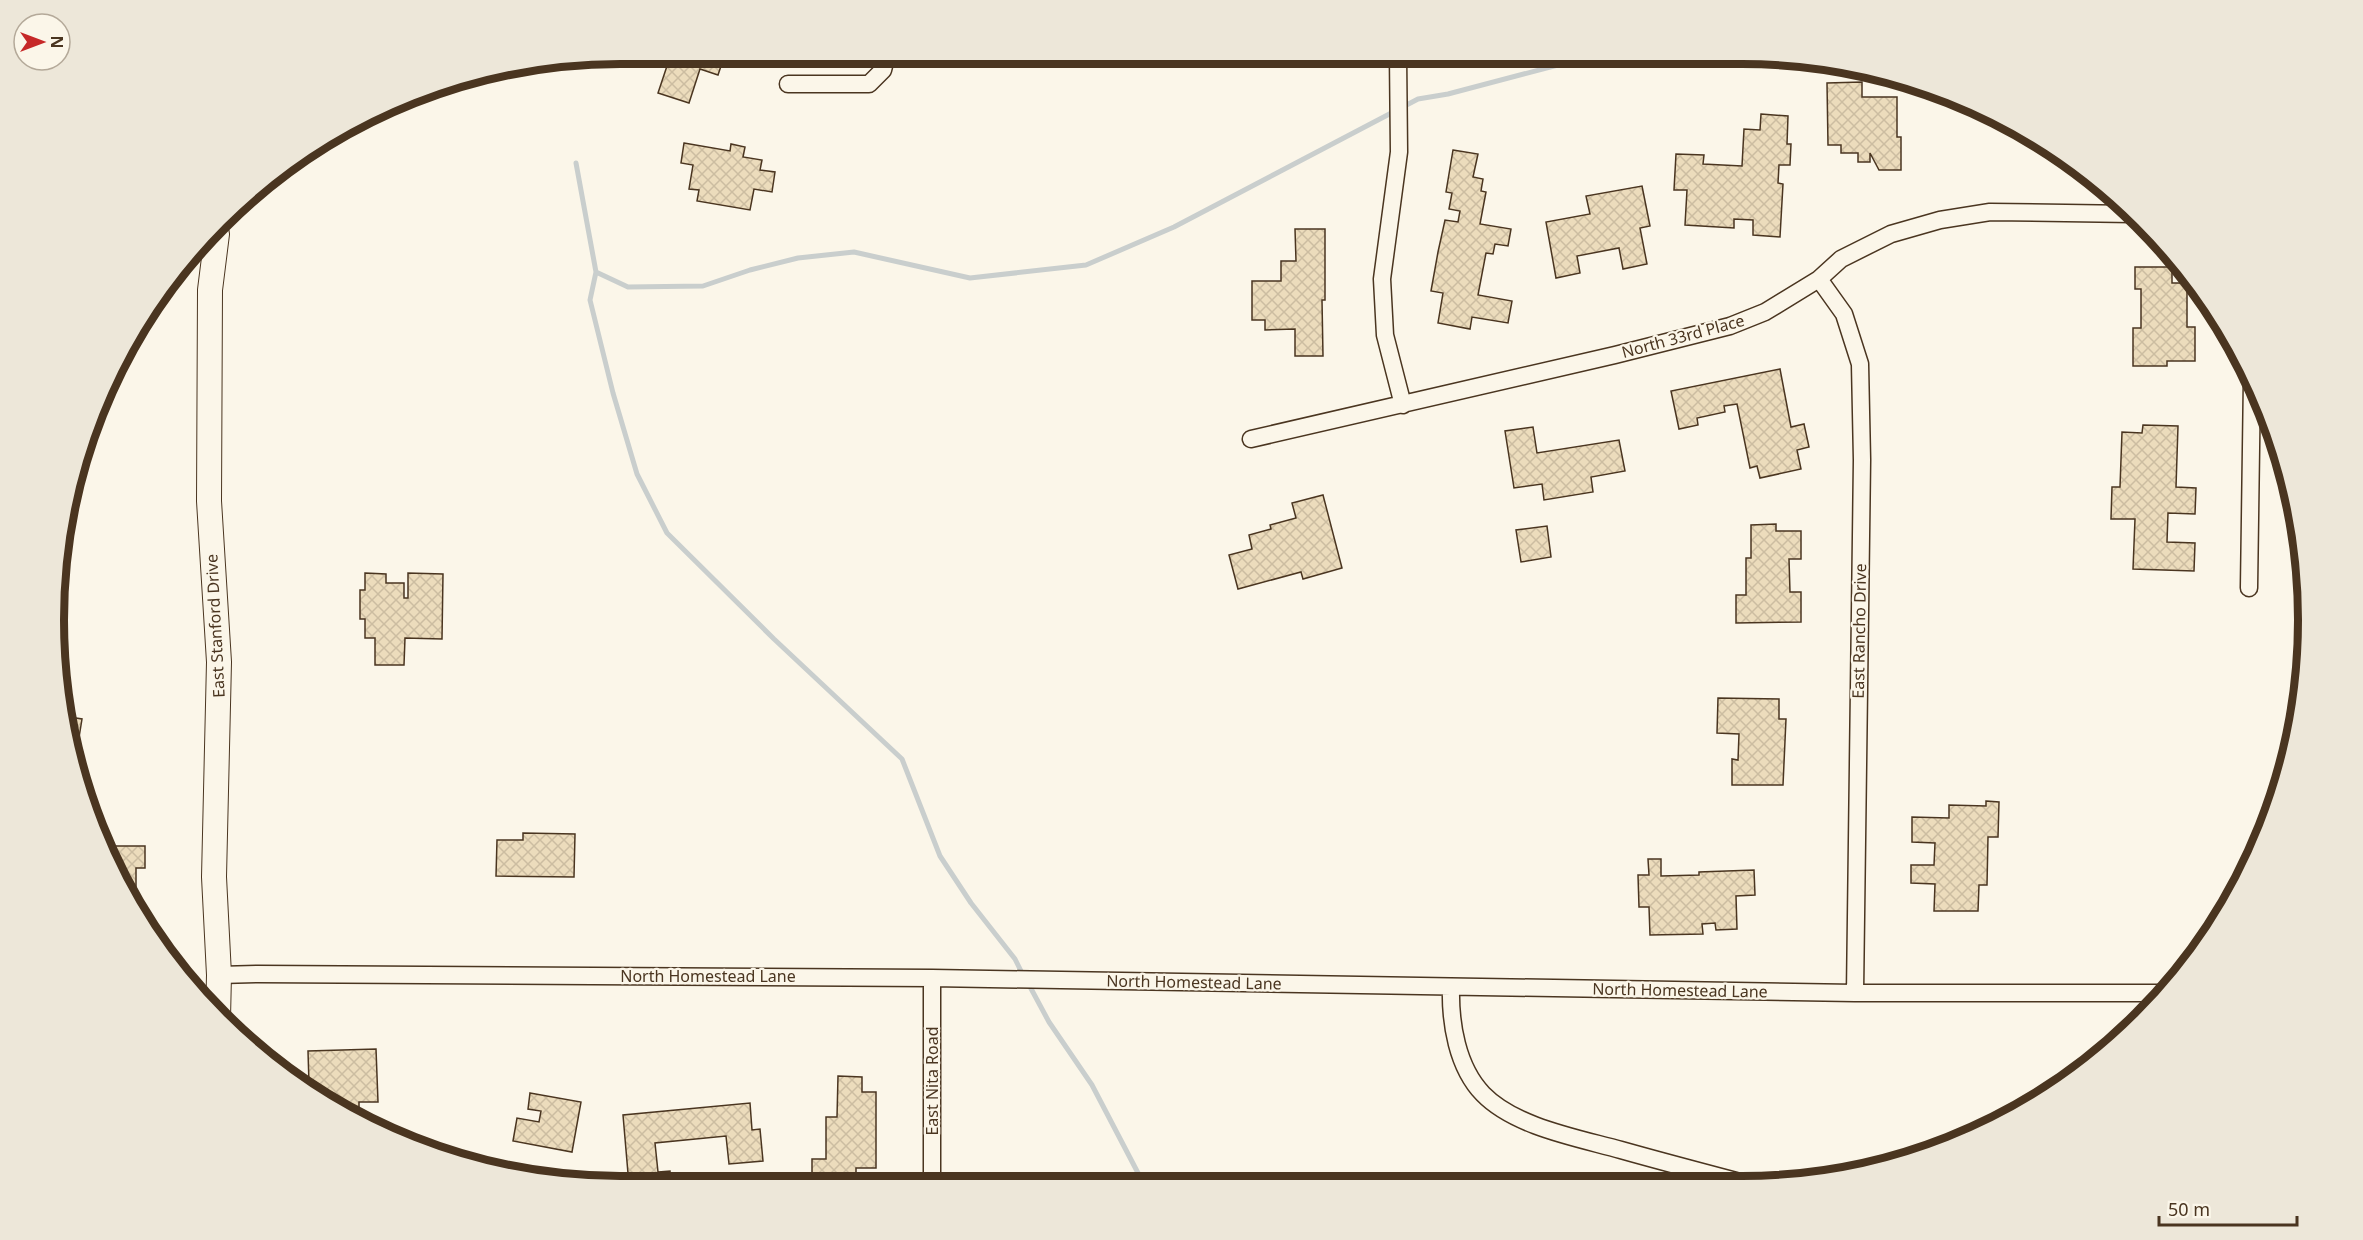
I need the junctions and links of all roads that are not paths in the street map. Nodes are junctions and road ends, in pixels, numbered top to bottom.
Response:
1 (884, 64) edge
2 (1398, 64) edge
3 (788, 84) dead end
4 (2122, 214) edge
5 (216, 238) edge
6 (1819, 279) junction
7 (2252, 398) edge
8 (1403, 405) junction
9 (1251, 439) dead end
10 (2249, 588) dead end
11 (219, 975) junction
12 (932, 978) junction
13 (1451, 987) junction
14 (1855, 993) junction
15 (2155, 993) edge
16 (218, 1004) edge
17 (932, 1176) edge
18 (1717, 1176) edge

1 - 3 street
2 - 8 street
4 - 6 street, North 33rd Place
5 - 11 street, East Stanford Drive
6 - 8 street, North 33rd Place
6 - 14 street, East Rancho Drive
7 - 10 street
8 - 9 street, North 33rd Place
11 - 12 street, North Homestead Lane
11 - 16 street, East Stanford Drive
12 - 13 street, North Homestead Lane
12 - 17 street, East Nita Road
13 - 14 street, North Homestead Lane
13 - 18 street
14 - 15 street, North Homestead Lane

